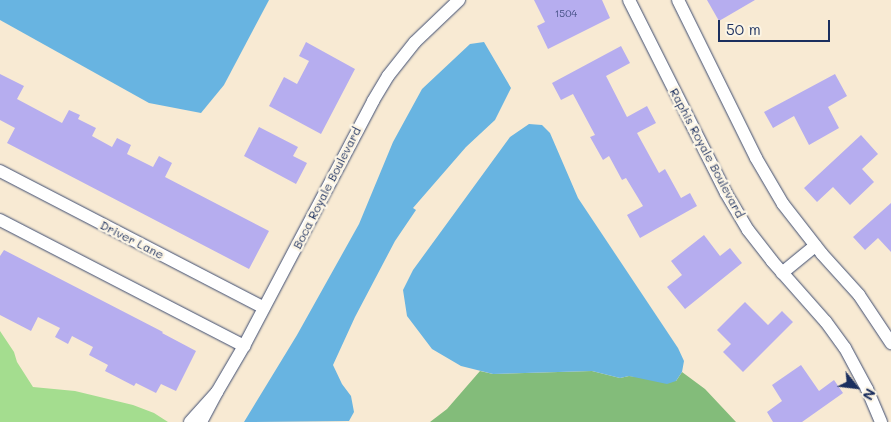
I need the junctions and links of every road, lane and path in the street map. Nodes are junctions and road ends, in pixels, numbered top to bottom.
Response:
1 (460, 0) edge
2 (629, 0) edge
3 (678, 0) edge
4 (0, 171) edge
5 (0, 220) edge
6 (815, 246) junction
7 (782, 274) junction
8 (264, 308) junction
9 (891, 343) edge
10 (244, 346) junction
11 (218, 392) junction
12 (190, 422) edge
13 (201, 422) edge
14 (881, 422) edge

1 - 8 street, Boca Royale Boulevard
2 - 7 street, Raphis Royale Boulevard
3 - 6 street
4 - 8 street, Driver Lane
5 - 10 street
6 - 7 street
6 - 9 street
7 - 14 street, Raphis Royale Boulevard
8 - 10 street, Boca Royale Boulevard
10 - 11 street, Boca Royale Boulevard
11 - 12 street, Boca Royale Boulevard
11 - 13 street, Boca Royale Boulevard

